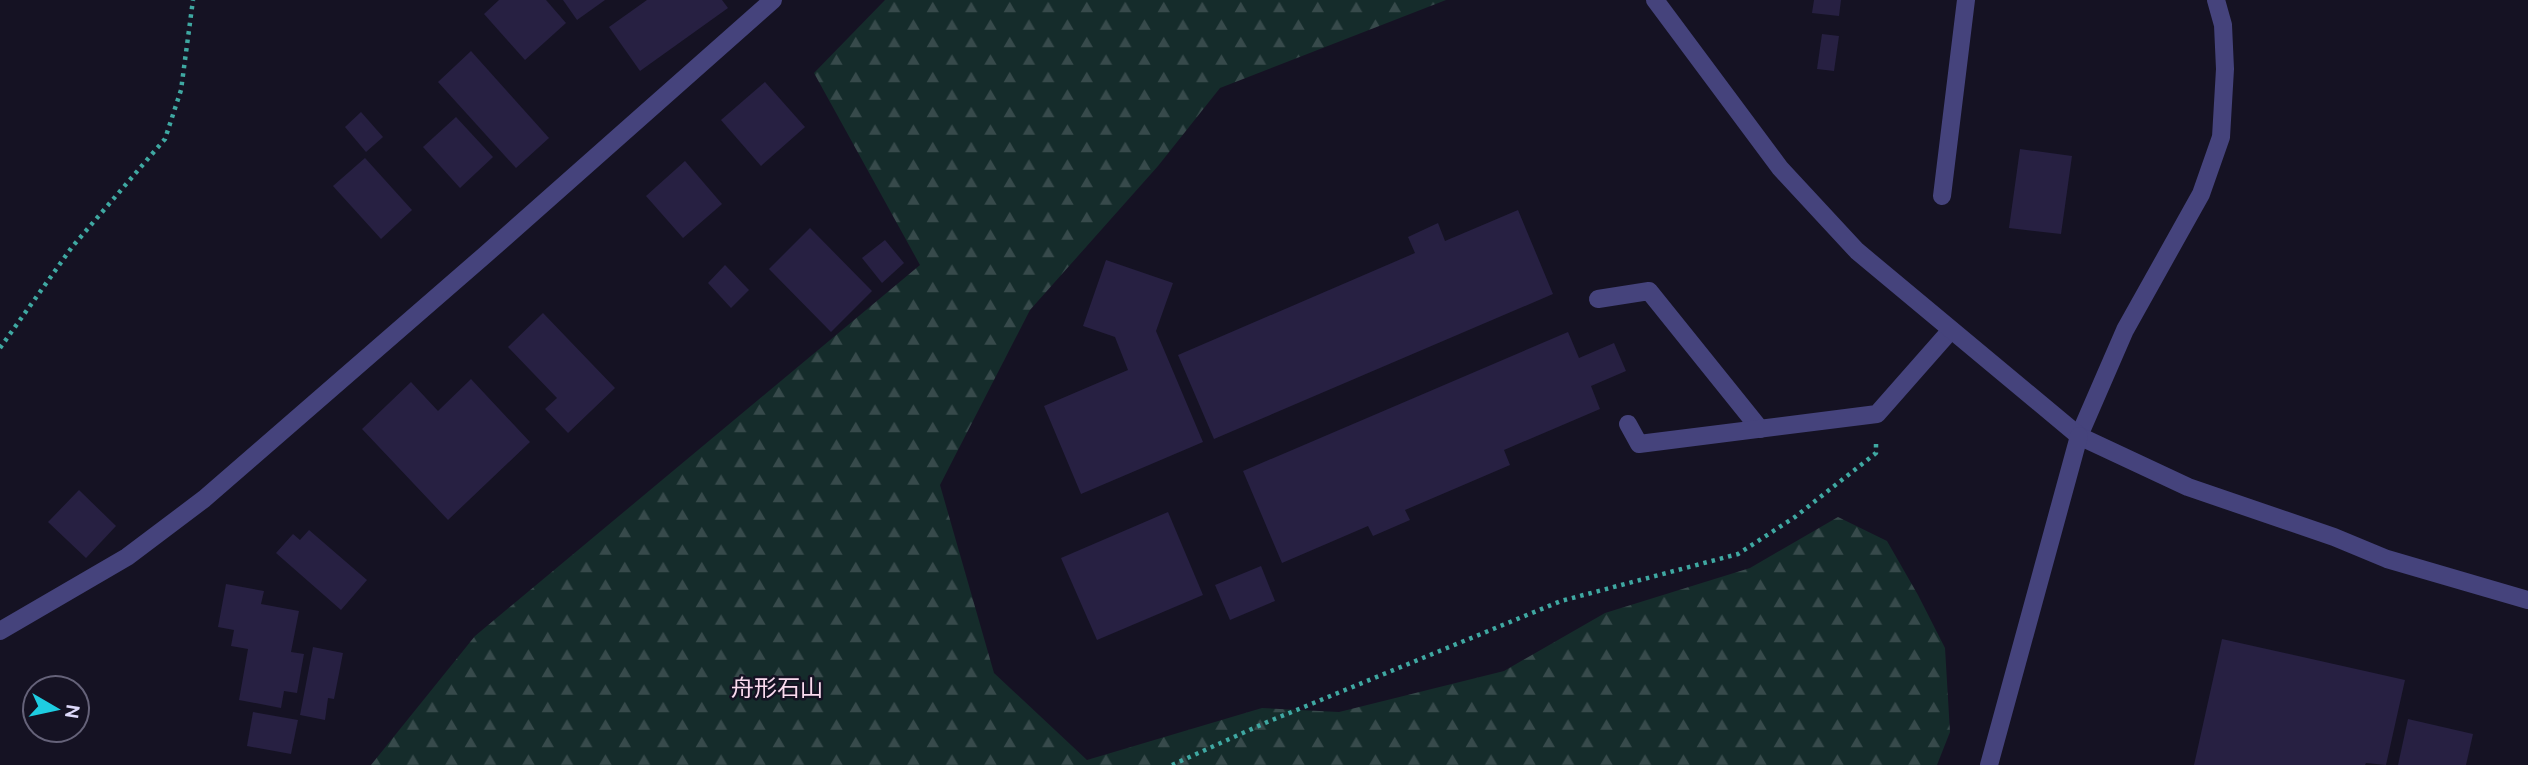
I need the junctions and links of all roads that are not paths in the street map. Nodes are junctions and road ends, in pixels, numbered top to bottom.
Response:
1 (773, 0) edge
2 (1655, 0) edge
3 (1966, 0) edge
4 (2216, 0) edge
5 (1942, 196) dead end
6 (1598, 299) dead end
7 (1951, 330) junction
8 (1628, 424) dead end
9 (1760, 429) junction
10 (2080, 436) junction
11 (2528, 600) edge
12 (0, 631) edge
13 (1989, 765) edge

1 - 12 street
2 - 7 street
3 - 5 street
4 - 10 street
6 - 9 street
7 - 9 street
7 - 10 street
8 - 9 street
10 - 11 street
10 - 13 street

